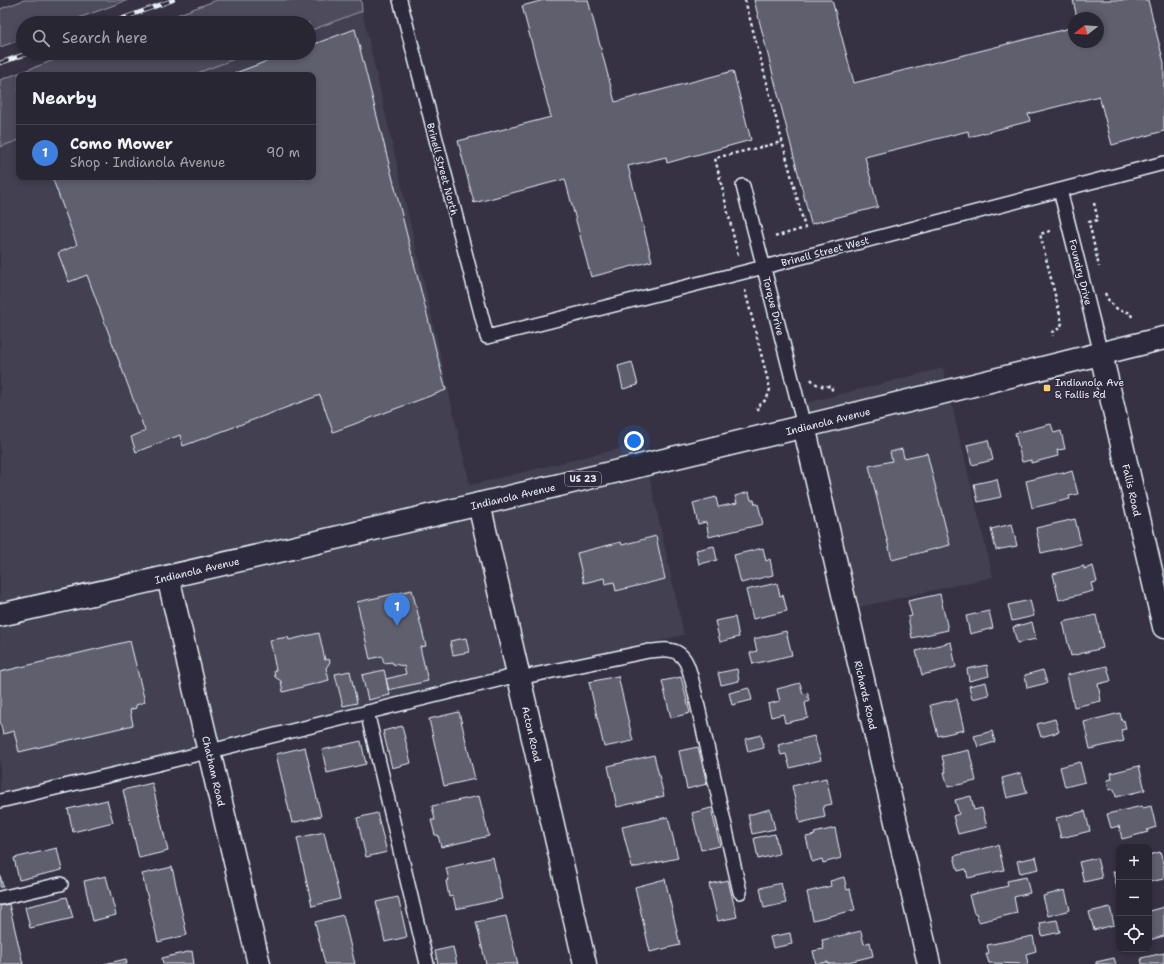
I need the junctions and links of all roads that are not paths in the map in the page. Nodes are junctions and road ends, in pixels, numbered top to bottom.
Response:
1 (400, 0) edge
2 (1164, 163) edge
3 (743, 186) dead end
4 (1060, 190) junction
5 (764, 267) junction
6 (486, 337) joint
7 (1164, 338) edge
8 (1101, 354) junction
9 (804, 426) junction
10 (479, 504) junction
11 (168, 577) junction
12 (0, 615) edge
13 (1164, 627) edge
14 (519, 677) junction
15 (367, 712) junction
16 (209, 751) junction
17 (0, 801) edge
18 (61, 884) dead end
19 (740, 892) dead end
20 (0, 898) edge
21 (259, 964) edge
22 (427, 964) edge
23 (585, 964) edge
24 (929, 964) edge

1 - 6 lane, Brinell Street North
2 - 4 lane, Brinell Street West
3 - 5 lane, Torque Drive
4 - 5 lane, Brinell Street West
4 - 8 lane, Foundry Drive
5 - 6 lane, Brinell Street West
5 - 9 lane, Torque Drive
7 - 8 street, Indianola Avenue / US 23
8 - 9 street, Indianola Avenue / US 23
8 - 13 street, Fallis Road
9 - 10 street, Indianola Avenue / US 23
9 - 24 street, Richards Road
10 - 11 street, Indianola Avenue / US 23
10 - 14 street, Acton Road
11 - 12 street, Indianola Avenue / US 23
11 - 16 street, Chatham Road
14 - 15 lane
14 - 19 lane
14 - 23 street, Acton Road
15 - 16 lane
15 - 22 lane
16 - 17 lane
16 - 21 street, Chatham Road
18 - 20 lane

